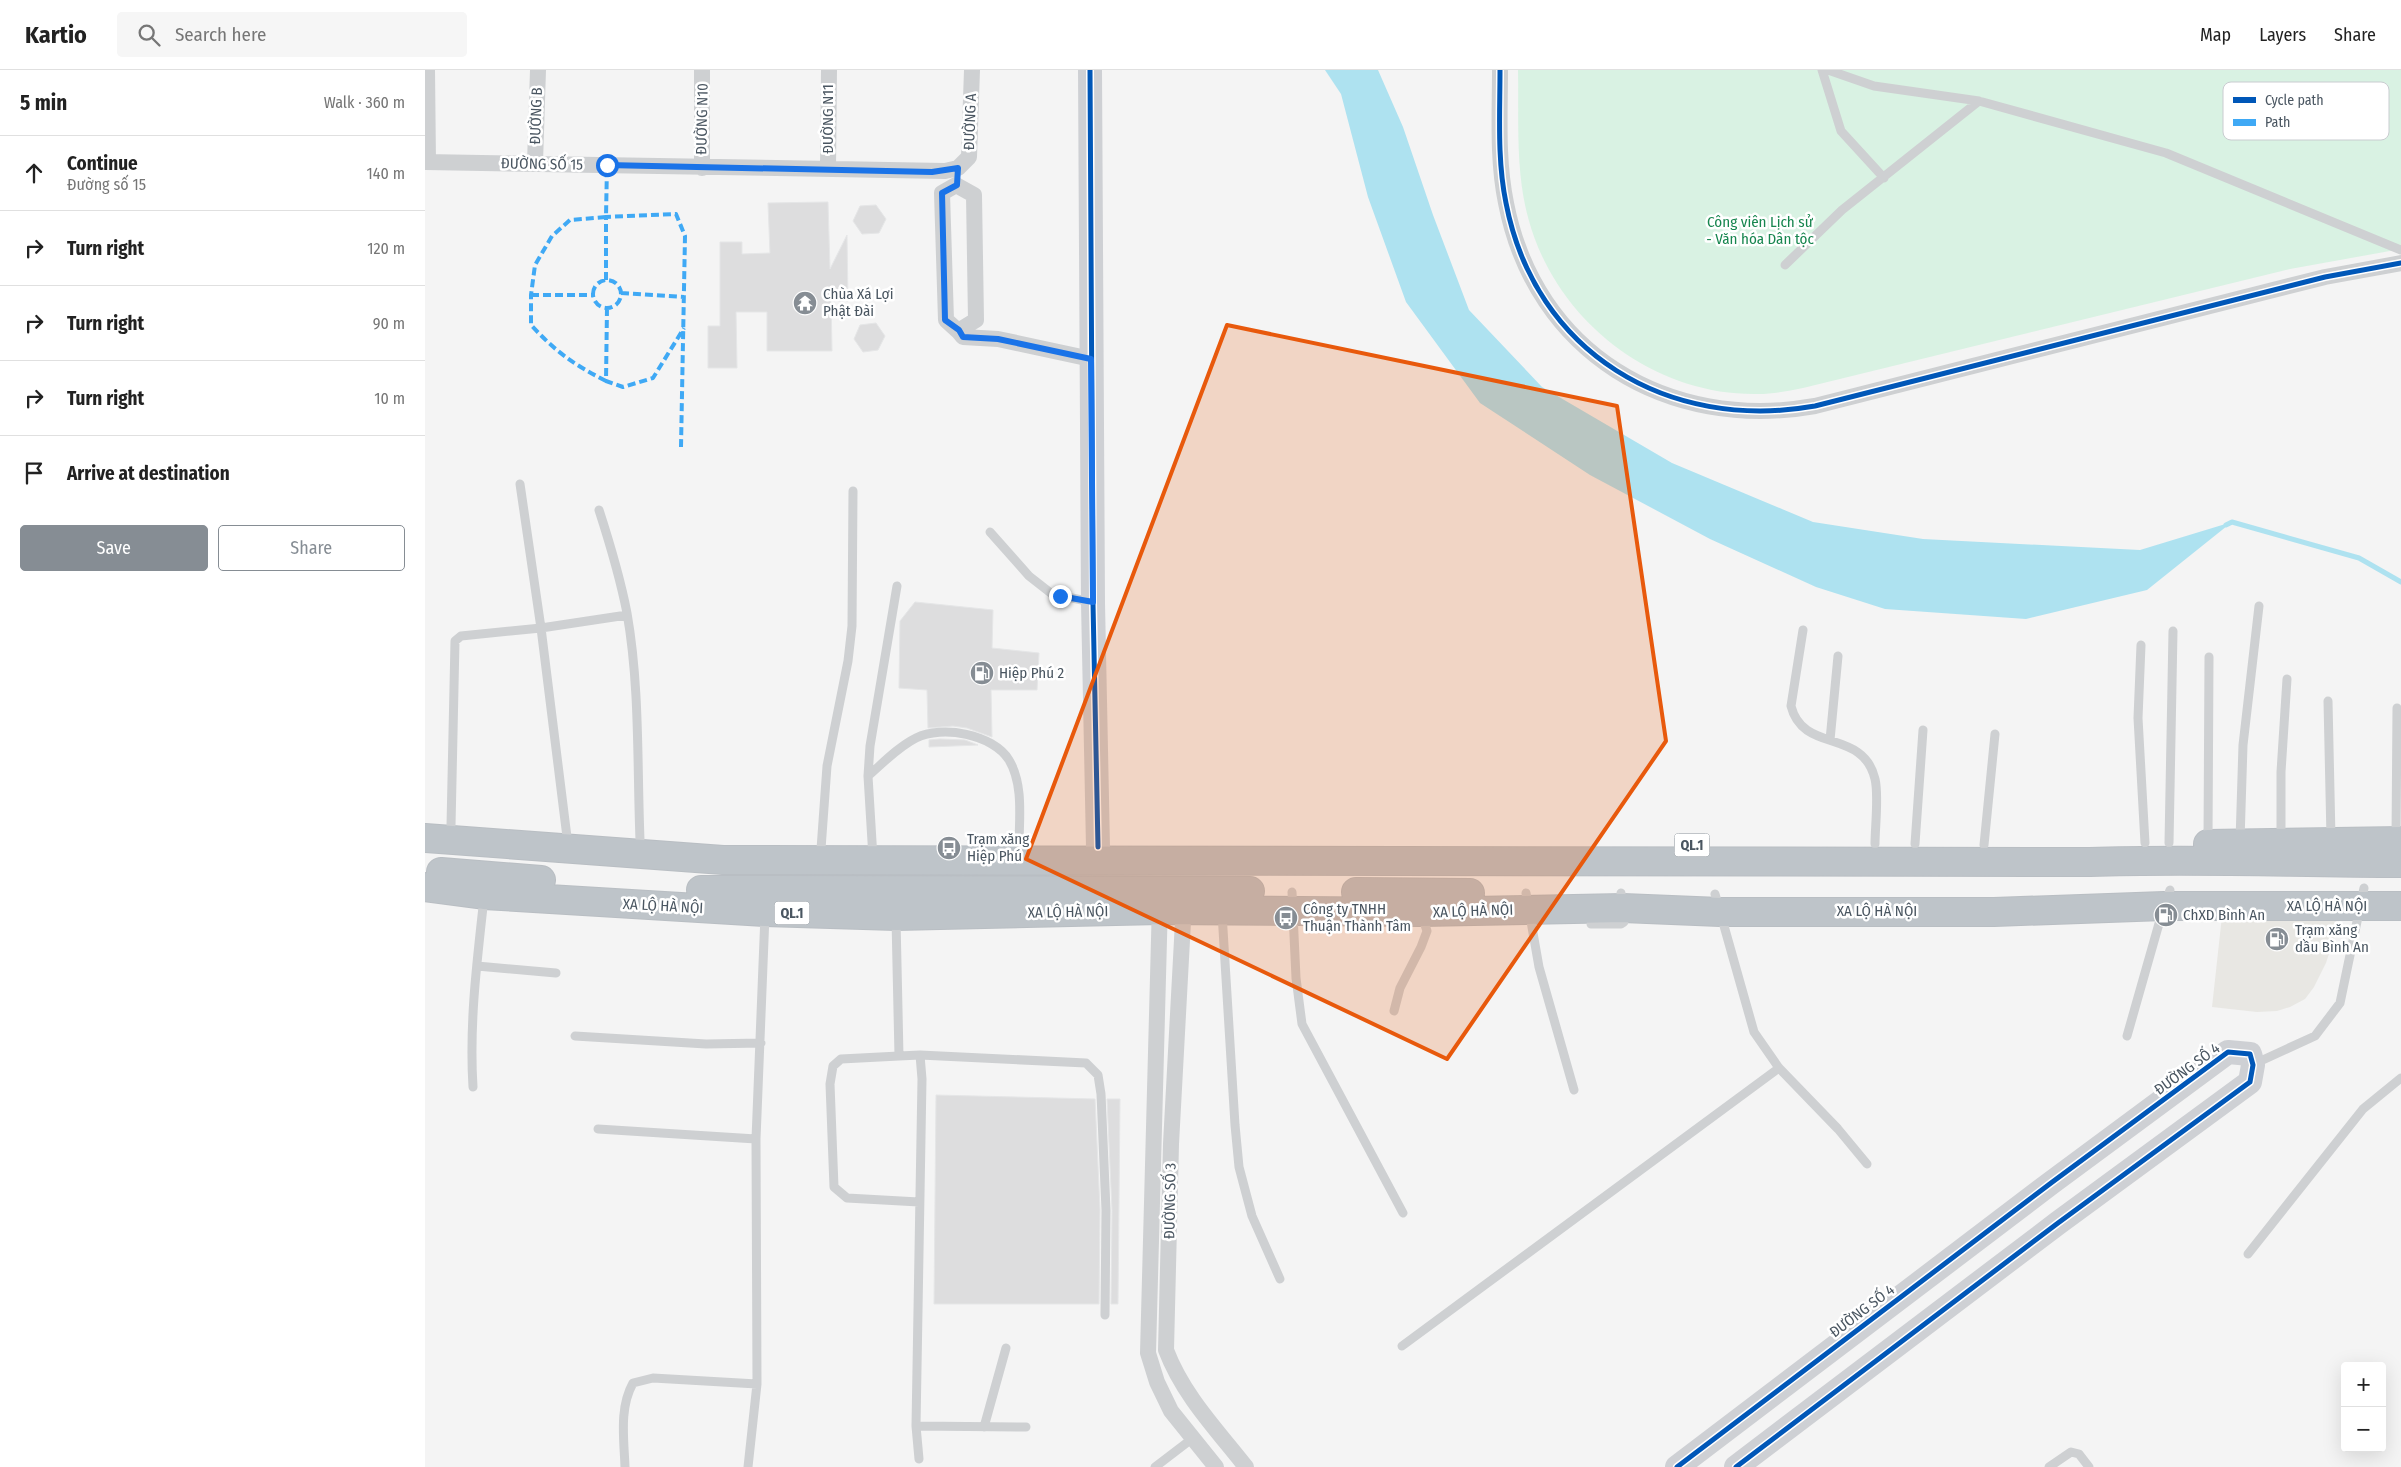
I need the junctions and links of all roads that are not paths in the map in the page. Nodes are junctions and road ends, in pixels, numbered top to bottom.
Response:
1 (427, 70) edge
2 (538, 70) edge
3 (703, 70) edge
4 (829, 70) edge
5 (972, 70) edge
6 (1090, 70) edge
7 (1500, 70) edge
8 (1822, 70) edge
9 (1828, 70) edge
10 (1979, 101) junction
11 (427, 162) edge
12 (535, 163) junction
13 (702, 168) junction
14 (958, 168) junction
15 (828, 169) junction
16 (1884, 178) junction
17 (957, 185) junction
18 (2401, 250) edge
19 (2401, 263) edge
20 (1785, 265) dead end
21 (959, 330) junction
22 (1091, 359) junction
23 (520, 484) dead end
24 (853, 491) dead end
25 (599, 510) dead end
26 (989, 532) dead end
27 (897, 586) dead end
28 (1093, 602) junction
29 (2259, 606) dead end
30 (627, 615) junction
31 (541, 628) junction
32 (1803, 630) dead end
33 (2173, 631) dead end
34 (2141, 645) dead end
35 (1838, 656) dead end
36 (2209, 657) dead end
37 (2287, 679) dead end
38 (2328, 701) dead end
39 (2397, 708) dead end
40 (1923, 730) dead end
41 (1995, 734) dead end
42 (1830, 740) junction
43 (868, 776) junction
44 (438, 824) edge
45 (425, 838) edge
46 (567, 838) junction
47 (640, 840) junction
48 (2331, 841) junction
49 (2281, 842) junction
50 (1875, 844) junction
51 (1915, 844) junction
52 (1984, 844) junction
53 (2208, 844) junction
54 (1019, 847) junction
55 (2159, 848) junction
56 (821, 849) junction
57 (2399, 849) edge
58 (2243, 850) junction
59 (1098, 854) junction
60 (865, 860) junction
61 (987, 860) junction
62 (425, 870) edge
63 (485, 885) junction
64 (425, 887) edge
65 (2401, 888) edge
66 (2362, 897) junction
67 (2167, 898) junction
68 (1221, 900) junction
69 (1172, 901) junction
70 (1292, 901) junction
71 (1528, 901) junction
72 (1622, 901) junction
73 (766, 902) junction
74 (1425, 902) junction
75 (1717, 903) junction
76 (895, 904) junction
77 (2401, 906) edge
78 (1591, 924) dead end
79 (477, 966) junction
80 (556, 973) dead end
81 (1395, 1011) dead end
82 (575, 1036) dead end
83 (2127, 1036) dead end
84 (761, 1043) junction
85 (920, 1055) junction
86 (899, 1056) junction
87 (2253, 1065) junction
88 (1779, 1068) junction
89 (2401, 1078) edge
90 (473, 1087) dead end
91 (1574, 1090) dead end
92 (597, 1130) dead end
93 (757, 1139) junction
94 (1867, 1164) dead end
95 (919, 1202) junction
96 (1403, 1213) dead end
97 (2248, 1254) dead end
98 (1280, 1279) dead end
99 (1105, 1315) dead end
100 (1402, 1346) dead end
101 (1006, 1348) dead end
102 (1175, 1373) junction
103 (1157, 1382) junction
104 (757, 1384) junction
105 (916, 1426) junction
106 (984, 1427) junction
107 (1026, 1427) dead end
108 (1193, 1438) junction
109 (919, 1459) dead end
110 (625, 1467) edge
111 (748, 1467) edge
112 (1155, 1467) edge
113 (1216, 1467) edge
114 (1246, 1467) edge
115 (1677, 1467) edge
116 (1736, 1467) edge
117 (2049, 1467) edge
118 (2089, 1467) edge

1 - 11 street
2 - 12 street, ĐƯỜNG B
3 - 13 street, ĐƯỜNG N10
4 - 15 street, ĐƯỜNG N11
5 - 14 street, ĐƯỜNG A
6 - 22 street
7 - 19 street
8 - 16 lane
9 - 10 lane
10 - 16 lane
10 - 18 lane
11 - 12 street, ĐƯỜNG SỐ 15
12 - 13 street, ĐƯỜNG SỐ 15
13 - 15 street, ĐƯỜNG SỐ 15
14 - 15 street, ĐƯỜNG SỐ 15
14 - 17 street
16 - 20 lane
17 - 21 street
17 - 21 street
21 - 22 street
22 - 28 street
23 - 31 lane
24 - 56 lane
25 - 30 lane
26 - 28 lane
27 - 43 lane
28 - 59 street
29 - 58 lane
30 - 31 lane
30 - 47 lane
31 - 44 lane
31 - 46 lane
32 - 42 lane
33 - 55 lane
34 - 55 lane
35 - 42 lane
36 - 53 lane
37 - 49 lane
38 - 48 lane
39 - 57 lane
40 - 51 lane
41 - 52 lane
42 - 50 lane
43 - 54 lane
43 - 60 lane
44 - 46 highway, QL.1
45 - 60 highway, QL.1
46 - 47 highway, QL.1
47 - 56 highway, QL.1
48 - 49 highway, QL.1
48 - 57 highway, QL.1
49 - 58 highway, QL.1
50 - 51 highway, QL.1
50 - 59 highway, QL.1
51 - 52 highway, QL.1
52 - 55 highway, QL.1
53 - 55 highway, QL.1
53 - 58 highway, QL.1
54 - 59 highway, QL.1
54 - 61 highway, QL.1
55 - 58 highway, QL.1
55 - 59 highway, QL.1
56 - 60 highway, QL.1
57 - 58 highway, QL.1
59 - 61 highway, QL.1
60 - 61 highway, QL.1
62 - 63 highway, XA LỘ HÀ NỘI / QL.1
63 - 64 highway, XA LỘ HÀ NỘI / QL.1
63 - 73 highway, XA LỘ HÀ NỘI / QL.1
63 - 79 lane
65 - 66 highway, XA LỘ HÀ NỘI / QL.1
66 - 67 highway, XA LỘ HÀ NỘI / QL.1
66 - 77 highway, XA LỘ HÀ NỘI / QL.1
66 - 87 lane
67 - 75 highway, XA LỘ HÀ NỘI / QL.1
67 - 83 lane
68 - 69 highway, XA LỘ HÀ NỘI / QL.1
68 - 70 highway, XA LỘ HÀ NỘI / QL.1
68 - 98 lane
69 - 76 highway, XA LỘ HÀ NỘI / QL.1
69 - 102 street, ĐƯỜNG SỐ 3
69 - 103 street, ĐƯỜNG SỐ 3
70 - 74 highway, XA LỘ HÀ NỘI / QL.1
70 - 96 lane
71 - 72 highway, XA LỘ HÀ NỘI / QL.1
71 - 74 highway, XA LỘ HÀ NỘI / QL.1
71 - 91 lane
72 - 75 highway, XA LỘ HÀ NỘI / QL.1
72 - 78 lane
73 - 76 highway, XA LỘ HÀ NỘI / QL.1
73 - 84 lane
74 - 81 lane
75 - 88 lane
76 - 86 lane
79 - 80 lane
79 - 90 lane
82 - 84 lane
84 - 93 lane
85 - 86 lane
85 - 95 lane
85 - 99 lane
86 - 95 lane
87 - 115 street, ĐƯỜNG SỐ 4
87 - 116 street
88 - 94 lane
88 - 100 lane
89 - 97 lane
92 - 93 lane
93 - 104 lane
95 - 105 lane
101 - 106 lane
102 - 103 street
102 - 114 street, ĐƯỜNG SỐ 3
103 - 108 street, ĐƯỜNG SỐ 3
104 - 110 lane
104 - 111 lane
105 - 106 lane
105 - 109 lane
106 - 107 lane
108 - 112 lane
108 - 113 street, ĐƯỜNG SỐ 3
117 - 118 lane

